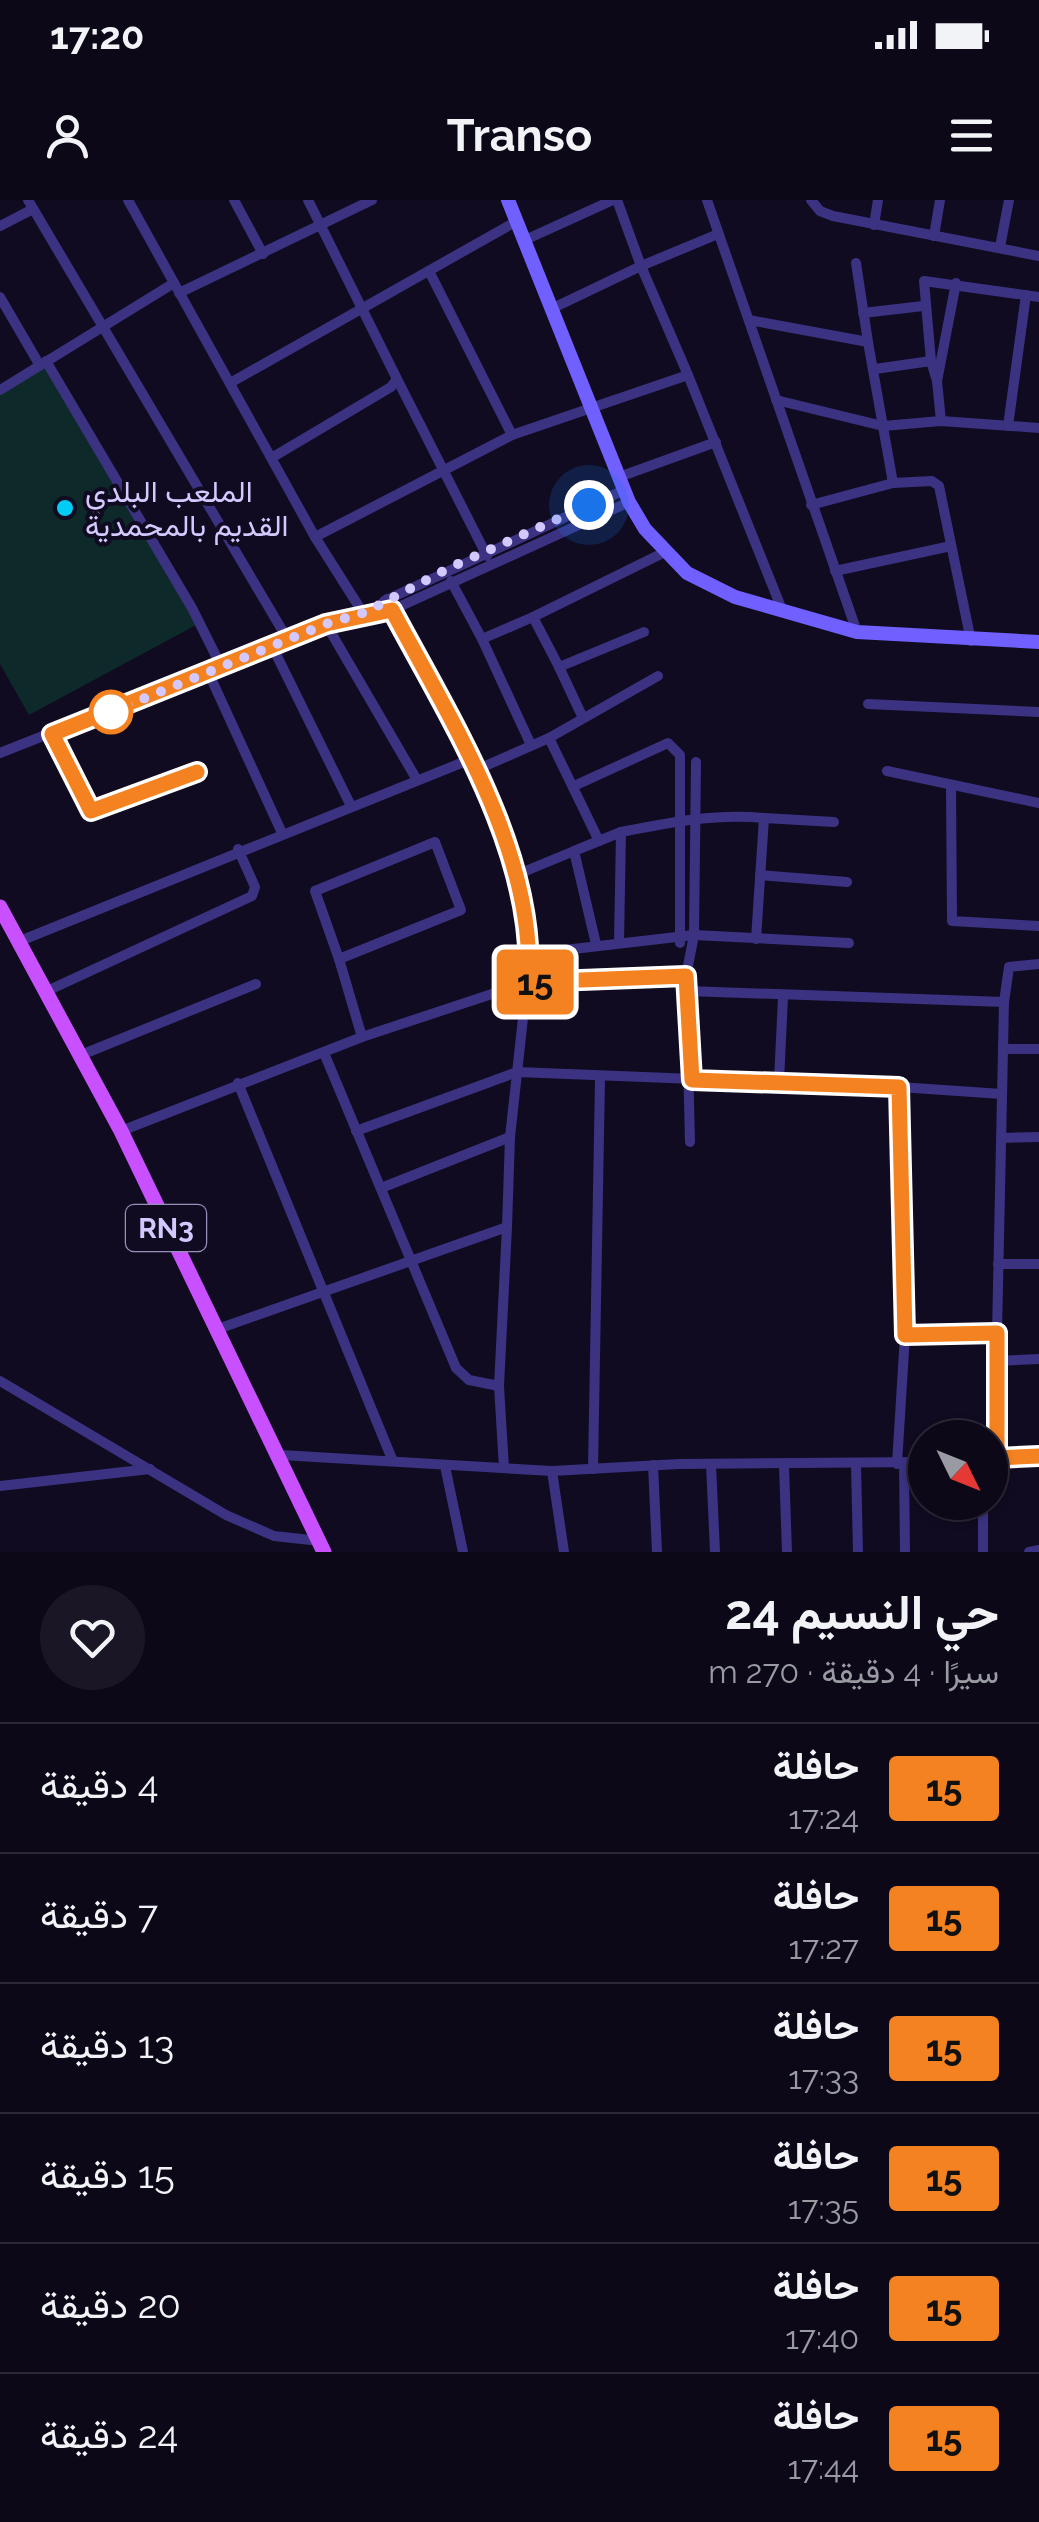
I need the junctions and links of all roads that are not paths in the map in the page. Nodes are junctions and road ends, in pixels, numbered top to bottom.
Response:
1 (128, 200) edge
2 (234, 200) edge
3 (308, 200) edge
4 (372, 200) edge
5 (508, 200) edge
6 (615, 200) edge
7 (707, 200) edge
8 (811, 200) edge
9 (878, 200) edge
10 (940, 200) edge
11 (1009, 200) edge
12 (31, 204) edge
13 (517, 221) junction
14 (0, 226) edge
15 (320, 226) junction
16 (874, 226) junction
17 (718, 234) junction
18 (934, 236) junction
19 (525, 240) junction
20 (1000, 247) junction
21 (262, 254) junction
22 (1039, 256) edge
23 (856, 263) dead end
24 (641, 266) junction
25 (430, 272) junction
26 (956, 283) junction
27 (177, 288) junction
28 (0, 296) edge
29 (1033, 296) edge
30 (924, 306) junction
31 (362, 307) junction
32 (551, 309) junction
33 (864, 313) junction
34 (749, 320) junction
35 (104, 326) junction
36 (868, 342) junction
37 (930, 361) junction
38 (43, 362) junction
39 (875, 369) junction
40 (688, 375) junction
41 (396, 379) junction
42 (938, 381) junction
43 (230, 383) junction
44 (0, 390) edge
45 (776, 400) junction
46 (589, 409) junction
47 (941, 421) junction
48 (883, 426) junction
49 (1008, 426) junction
50 (1039, 428) edge
51 (512, 435) junction
52 (716, 442) junction
53 (273, 457) junction
54 (445, 471) junction
55 (893, 483) junction
56 (624, 490) junction
57 (811, 505) junction
58 (315, 537) junction
59 (950, 546) junction
60 (665, 552) junction
61 (487, 557) junction
62 (836, 571) junction
63 (452, 581) junction
64 (389, 605) junction
65 (783, 612) junction
66 (364, 613) junction
67 (532, 617) junction
68 (326, 624) junction
69 (644, 632) dead end
70 (858, 632) junction
71 (482, 639) junction
72 (288, 640) junction
73 (972, 641) junction
74 (1039, 642) edge
75 (272, 646) junction
76 (559, 667) junction
77 (222, 668) junction
78 (209, 674) junction
79 (658, 676) dead end
80 (868, 704) dead end
81 (1039, 712) edge
82 (583, 718) junction
83 (52, 734) junction
84 (549, 738) junction
85 (531, 745) junction
86 (0, 753) edge
87 (696, 762) dead end
88 (473, 764) junction
89 (887, 771) dead end
90 (197, 772) dead end
91 (417, 780) junction
92 (574, 786) junction
93 (951, 787) junction
94 (1039, 803) edge
95 (351, 806) junction
96 (764, 818) junction
97 (678, 820) junction
98 (694, 820) junction
99 (834, 822) dead end
100 (621, 832) junction
101 (282, 833) junction
102 (599, 841) junction
103 (238, 850) junction
104 (574, 851) junction
105 (516, 876) junction
106 (760, 876) junction
107 (848, 882) dead end
108 (0, 907) edge
109 (1039, 926) edge
110 (694, 935) junction
111 (677, 938) junction
112 (756, 939) junction
113 (20, 940) junction
114 (619, 942) junction
115 (596, 944) junction
116 (848, 944) dead end
117 (530, 954) junction
118 (686, 958) junction
119 (339, 960) junction
120 (1039, 964) edge
121 (686, 976) junction
122 (528, 982) junction
123 (256, 984) dead end
124 (686, 990) junction
125 (47, 991) junction
126 (783, 997) junction
127 (1004, 1002) junction
128 (362, 1037) junction
129 (1003, 1049) junction
130 (1039, 1049) edge
131 (324, 1053) junction
132 (81, 1055) junction
133 (516, 1072) junction
134 (600, 1079) junction
135 (692, 1080) junction
136 (778, 1081) junction
137 (238, 1084) junction
138 (899, 1087) junction
139 (1002, 1094) junction
140 (356, 1131) junction
141 (121, 1132) junction
142 (1039, 1136) edge
143 (510, 1137) junction
144 (1001, 1138) junction
145 (690, 1142) dead end
146 (382, 1188) junction
147 (507, 1227) junction
148 (410, 1260) junction
149 (998, 1264) junction
150 (1039, 1264) edge
151 (326, 1290) junction
152 (215, 1330) junction
153 (997, 1333) junction
154 (905, 1335) junction
155 (1039, 1359) edge
156 (996, 1361) junction
157 (0, 1381) edge
158 (499, 1386) junction
159 (995, 1420) edge
160 (281, 1455) junction
161 (1039, 1456) edge
162 (1008, 1458) edge
163 (392, 1460) junction
164 (908, 1463) edge
165 (711, 1464) junction
166 (900, 1464) junction
167 (653, 1465) junction
168 (856, 1465) junction
169 (446, 1466) junction
170 (784, 1466) junction
171 (504, 1468) junction
172 (150, 1469) junction
173 (593, 1470) junction
174 (552, 1471) junction
175 (0, 1486) edge
176 (982, 1520) edge
177 (322, 1546) edge
178 (1039, 1550) edge
179 (463, 1552) edge
180 (564, 1552) edge
181 (657, 1552) edge
182 (715, 1552) edge
183 (787, 1552) edge
184 (858, 1552) edge
185 (906, 1552) edge
186 (983, 1552) edge
187 (1030, 1552) edge

1 - 27 street
2 - 21 street
3 - 15 street
4 - 15 street
5 - 13 street
6 - 19 street
6 - 24 street
7 - 17 street
8 - 16 street
9 - 16 street
10 - 18 street
11 - 20 street
12 - 14 street
12 - 35 street
13 - 19 street
13 - 25 street
15 - 21 street
15 - 31 street
16 - 18 street
17 - 24 street
17 - 34 street
18 - 20 street
19 - 32 street
20 - 22 street
21 - 27 street
23 - 33 street
24 - 32 street
24 - 40 street
25 - 31 street
25 - 51 street
26 - 29 street
26 - 30 street
26 - 42 street
27 - 35 street
27 - 43 street
28 - 38 street
29 - 49 street
30 - 33 street
30 - 37 street
31 - 41 street
31 - 43 street
32 - 46 street
33 - 36 street
34 - 36 street
34 - 45 street
35 - 38 street
35 - 72 street
36 - 39 street
37 - 39 street
37 - 42 street
38 - 44 street
38 - 77 street
39 - 48 street
40 - 46 street
40 - 52 street
41 - 53 street
41 - 54 street
42 - 47 street
43 - 53 street
45 - 48 street
45 - 57 street
46 - 51 street
46 - 56 street
47 - 48 street
47 - 49 street
48 - 55 street
49 - 50 street
51 - 54 street
52 - 56 street
52 - 65 street
53 - 58 street
54 - 58 street
54 - 61 street
55 - 57 street
55 - 59 street
56 - 60 street
56 - 61 street
57 - 62 street
58 - 66 street
59 - 62 street
59 - 73 street
60 - 65 street
60 - 67 street
61 - 63 street
61 - 64 street
62 - 70 street
63 - 64 street
63 - 71 street
64 - 66 street
64 - 88 street
65 - 70 street
66 - 68 street
67 - 71 street
67 - 76 street
68 - 72 street
68 - 91 street
69 - 76 street
70 - 73 street
71 - 85 street
72 - 75 street
73 - 74 street
75 - 77 street
75 - 95 street
76 - 82 street
77 - 78 street
78 - 83 street
78 - 101 street
79 - 82 street
80 - 81 street
82 - 84 street
83 - 86 street
83 - 90 street
84 - 85 street
84 - 92 street
85 - 88 street
87 - 98 street
88 - 91 street
88 - 105 street
89 - 93 street
91 - 95 street
92 - 97 street
92 - 102 street
93 - 94 street
93 - 109 street
95 - 101 street
96 - 98 street
96 - 99 street
96 - 106 street
97 - 98 street
97 - 100 street
97 - 111 street
98 - 110 street
100 - 102 street
100 - 114 street
101 - 103 street
102 - 104 street
103 - 113 street
103 - 125 street
104 - 105 street
104 - 115 street
105 - 117 street
106 - 107 street
106 - 112 street
108 - 113 main road, RN3
110 - 111 street
110 - 112 street
110 - 118 street
111 - 114 street
111 - 118 street
112 - 116 street
113 - 125 main road, RN3
114 - 115 street
115 - 117 street
117 - 122 street
118 - 121 street
119 - 119 street
119 - 128 street
120 - 127 street
121 - 122 street
121 - 124 street
122 - 128 street
122 - 133 street
123 - 132 street
124 - 126 street
124 - 135 street
125 - 132 main road, RN3
126 - 127 street
126 - 136 street
127 - 129 street
128 - 131 street
129 - 130 street
129 - 139 street
131 - 137 street
131 - 140 street
132 - 141 main road, RN3
133 - 134 street
133 - 140 street
133 - 143 street
134 - 135 street
134 - 173 street
135 - 136 street
135 - 145 street
136 - 138 street
137 - 141 street
137 - 151 street
138 - 139 street
138 - 154 street
139 - 144 street
140 - 146 street
141 - 152 main road, RN3
142 - 144 street
143 - 146 street
143 - 147 street
144 - 149 street
146 - 148 street
147 - 148 street
147 - 158 street
148 - 151 street
148 - 158 street
149 - 150 street
149 - 153 street
151 - 152 street
151 - 163 street
152 - 160 main road, RN3
153 - 154 street
153 - 156 street
154 - 166 street
155 - 156 street
156 - 159 street
157 - 172 street
158 - 171 street
160 - 163 street
160 - 177 main road, RN3
161 - 162 street
163 - 169 street
164 - 166 street
165 - 167 street
165 - 170 street
165 - 182 street
166 - 168 street
166 - 185 street
167 - 173 street
167 - 181 street
168 - 170 street
168 - 184 street
169 - 171 street
169 - 179 street
170 - 183 street
171 - 174 street
172 - 175 street
172 - 177 street
173 - 174 street
174 - 180 street
176 - 186 street
178 - 187 street

